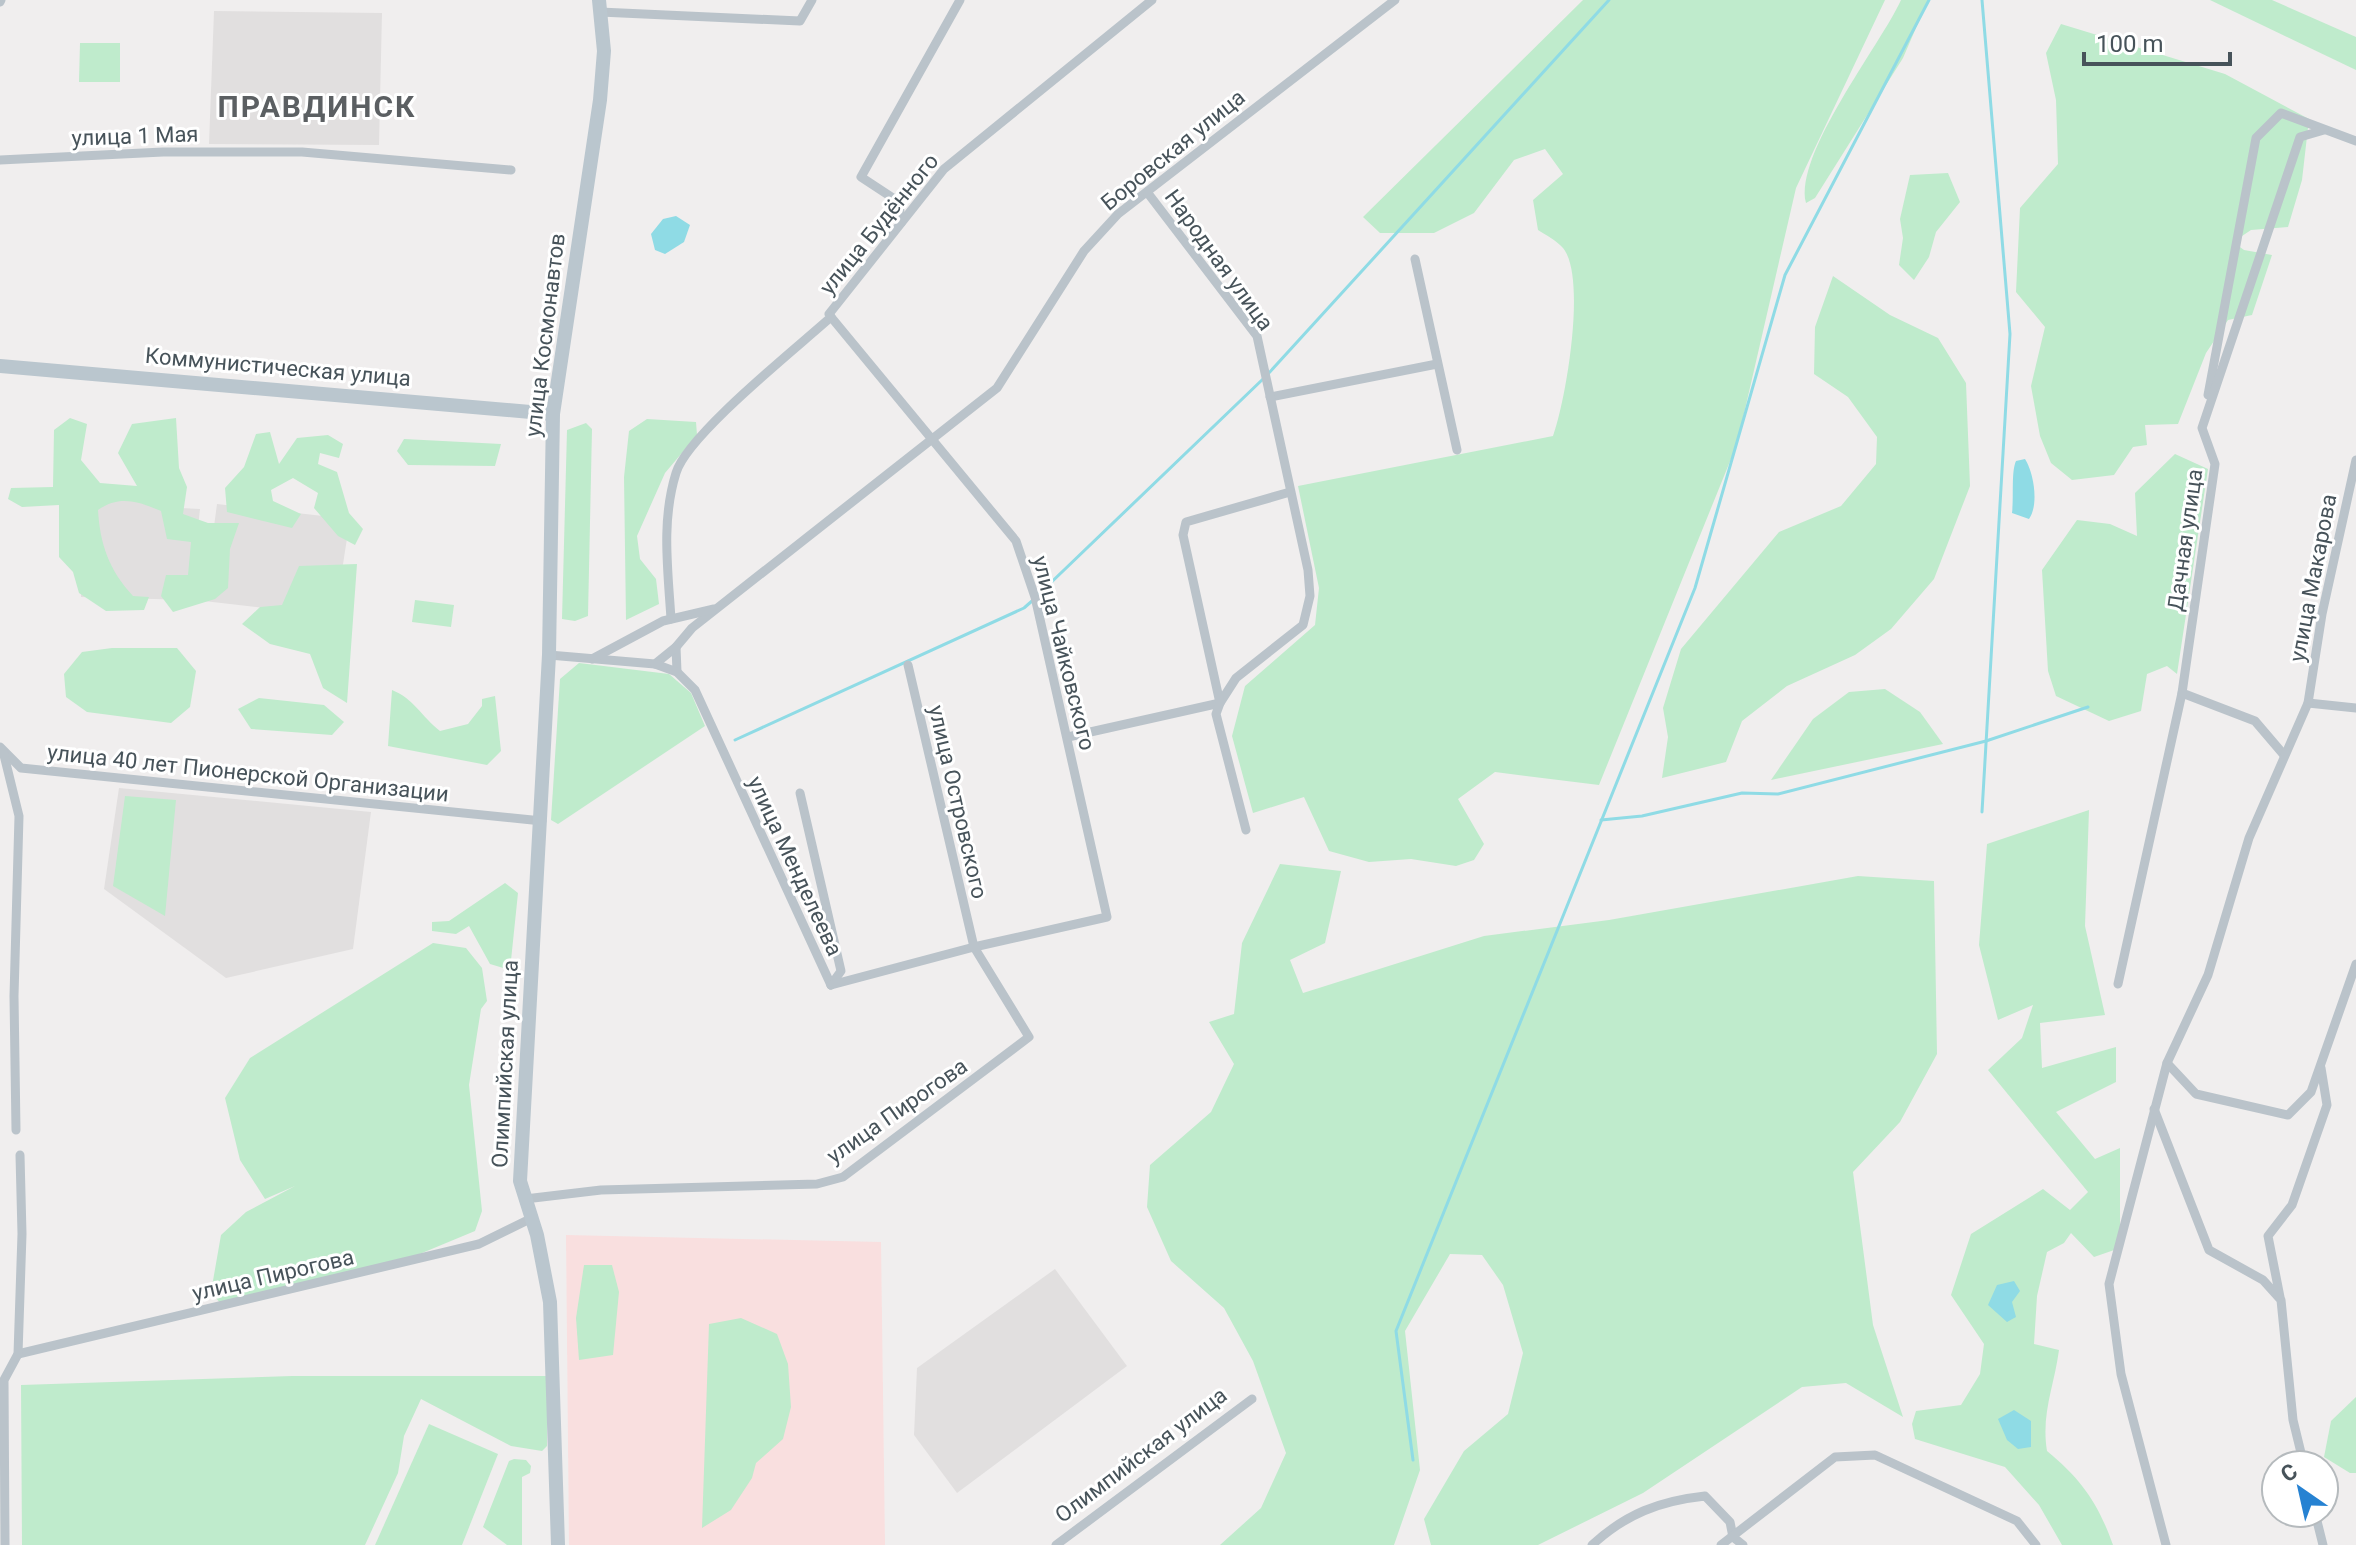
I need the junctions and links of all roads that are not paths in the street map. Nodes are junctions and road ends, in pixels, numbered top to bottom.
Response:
1 (812, 0) edge
2 (960, 0) edge
3 (1152, 0) edge
4 (1395, 0) edge
5 (599, 6) edge
6 (2324, 130) junction
7 (2356, 141) edge
8 (0, 160) edge
9 (511, 170) dead end
10 (1147, 192) junction
11 (901, 223) junction
12 (1415, 259) dead end
13 (831, 317) junction
14 (1437, 364) junction
15 (0, 366) edge
16 (1270, 397) junction
17 (553, 414) junction
18 (2202, 428) junction
19 (933, 441) junction
20 (1457, 450) dead end
21 (2356, 460) edge
22 (1290, 492) junction
23 (717, 608) junction
24 (671, 619) junction
25 (676, 647) junction
26 (549, 655) junction
27 (592, 659) junction
28 (655, 664) junction
29 (908, 665) dead end
30 (677, 672) junction
31 (2182, 693) junction
32 (1220, 703) junction
33 (2308, 703) junction
34 (2356, 708) edge
35 (1068, 737) junction
36 (1, 749) edge
37 (2284, 755) junction
38 (800, 793) dead end
39 (542, 821) junction
40 (1246, 830) dead end
41 (974, 947) junction
42 (2356, 964) edge
43 (2118, 984) dead end
44 (831, 985) junction
45 (2167, 1063) junction
46 (2321, 1065) junction
47 (2154, 1109) junction
48 (16, 1130) dead end
49 (20, 1155) dead end
50 (525, 1199) junction
51 (532, 1218) junction
52 (2281, 1300) junction
53 (18, 1354) junction
54 (1252, 1399) dead end
55 (2300, 1449) edge
56 (1733, 1537) junction
57 (5, 1545) edge
58 (558, 1545) edge
59 (1056, 1545) edge
60 (1592, 1545) edge
61 (1721, 1545) edge
62 (1743, 1545) edge
63 (2036, 1545) edge
64 (2166, 1545) edge

1 - 5 street
2 - 11 street
3 - 11 street, улица Будённого
4 - 10 street, Боровская улица
5 - 17 street, улица Космонавтов
6 - 7 street
6 - 18 street
6 - 18 street
8 - 9 street, улица 1 Мая
10 - 16 street, Народная улица
10 - 19 street, Боровская улица
11 - 13 street, улица Будённого
12 - 14 street
13 - 19 street, улица Чайковского
13 - 24 street, улица Будённого
14 - 16 street
14 - 20 street
15 - 17 street, Коммунистическая улица
16 - 22 street, Народная улица
17 - 26 street, улица Космонавтов
18 - 31 street, Дачная улица
19 - 23 street, Боровская улица
19 - 35 street, улица Чайковского
21 - 33 street, улица Макарова
22 - 32 street, Народная улица
22 - 32 street
23 - 24 street, Боровская улица
23 - 25 street, Боровская улица
24 - 27 street, Боровская улица
25 - 28 street, Боровская улица
25 - 30 street
26 - 27 street
26 - 39 street, улица Космонавтов
27 - 28 street
28 - 30 street
29 - 41 street, улица Островского
30 - 44 street, улица Менделеева
31 - 37 street
31 - 43 street, Дачная улица
32 - 35 street
32 - 40 street
33 - 34 street
33 - 37 street, улица Макарова
35 - 41 street, улица Чайковского
36 - 39 street, улица 40 лет Пионерской Организации
36 - 48 street, улица 40 лет Пионерской Организации
37 - 45 street, улица Макарова
38 - 44 street, улица Менделеева
39 - 50 street, Олимпийская улица
41 - 44 street
41 - 50 street, улица Пирогова
42 - 46 street
45 - 46 street
45 - 47 street, улица Макарова
46 - 52 street
47 - 52 street
47 - 64 street, улица Макарова
49 - 53 street
50 - 51 street, Олимпийская улица
51 - 53 street, улица Пирогова
51 - 58 street, Олимпийская улица
52 - 55 street
53 - 57 street
54 - 59 street, Олимпийская улица
56 - 60 street
56 - 61 street
56 - 62 street
56 - 63 street

